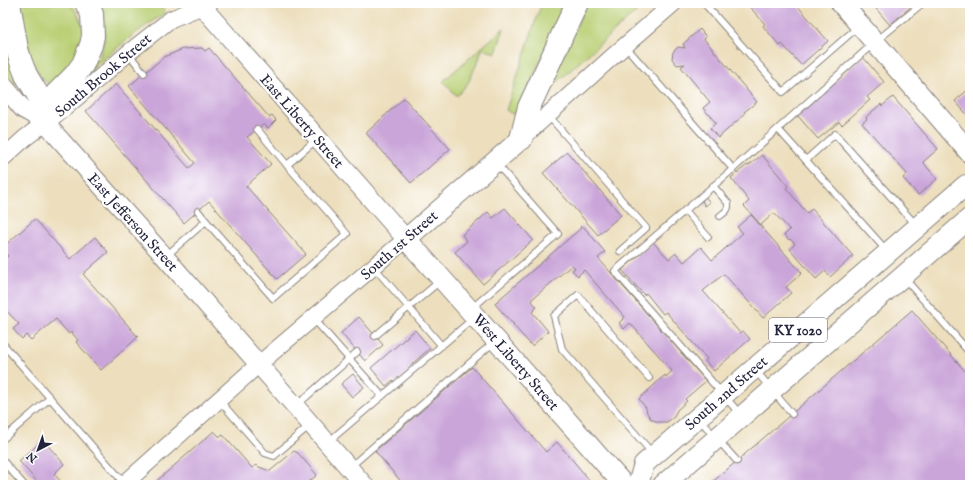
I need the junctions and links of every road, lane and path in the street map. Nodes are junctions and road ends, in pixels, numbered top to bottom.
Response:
1 (9, 3) edge
2 (86, 3) edge
3 (577, 3) edge
4 (674, 3) edge
5 (704, 3) edge
6 (841, 3) edge
7 (923, 3) edge
8 (203, 4) edge
9 (860, 25) junction
10 (875, 42) junction
11 (625, 46) junction
12 (128, 53) junction
13 (144, 74) dead end
14 (3, 86) edge
15 (548, 115) junction
16 (46, 122) junction
17 (257, 129) dead end
18 (778, 129) junction
19 (318, 139) junction
20 (521, 139) junction
21 (970, 153) edge
22 (3, 158) edge
23 (806, 160) junction
24 (495, 162) junction
25 (287, 165) junction
26 (733, 169) junction
27 (970, 185) edge
28 (713, 186) junction
29 (685, 210) junction
30 (198, 211) dead end
31 (720, 216) dead end
32 (970, 218) edge
33 (206, 221) junction
34 (918, 226) junction
35 (708, 237) dead end
36 (406, 240) junction
37 (620, 251) dead end
38 (888, 252) junction
39 (165, 257) junction
40 (374, 267) junction
41 (903, 276) junction
42 (442, 278) junction
43 (409, 308) junction
44 (473, 313) junction
45 (313, 318) junction
46 (375, 336) dead end
47 (496, 340) junction
48 (3, 344) edge
49 (441, 346) junction
50 (357, 352) dead end
51 (970, 353) edge
52 (349, 359) junction
53 (259, 364) junction
54 (754, 368) junction
55 (649, 378) dead end
56 (772, 390) junction
57 (724, 395) junction
58 (382, 396) junction
59 (50, 398) junction
60 (219, 400) junction
61 (295, 406) junction
62 (792, 414) dead end
63 (742, 416) junction
64 (698, 418) junction
65 (311, 424) junction
66 (716, 438) junction
67 (3, 439) edge
68 (327, 443) junction
69 (654, 455) junction
70 (3, 461) edge
71 (736, 461) dead end
72 (349, 468) junction
73 (24, 485) edge
74 (125, 485) edge
75 (364, 485) edge
76 (624, 485) edge
77 (638, 485) edge
78 (663, 485) edge

1 - 16 highway
2 - 16 highway
3 - 20 highway
4 - 11 street, South 1st Street
5 - 9 lane
6 - 9 main road
7 - 10 lane
8 - 12 street, South Brook Street
8 - 19 main road, East Liberty Street
9 - 10 main road
10 - 18 lane
10 - 21 main road
11 - 15 street, South 1st Street
11 - 26 lane
12 - 13 lane
12 - 16 street, South Brook Street
14 - 16 main road, East Jefferson Street
15 - 20 street, South 1st Street
15 - 37 lane
16 - 22 street, South Brook Street
16 - 39 main road, East Jefferson Street
17 - 25 lane
18 - 23 lane
18 - 26 lane
19 - 25 lane
19 - 36 main road, East Liberty Street
20 - 24 main road, South 1st Street
23 - 34 lane
23 - 38 lane
24 - 36 main road, South 1st Street
24 - 44 lane
25 - 33 lane
26 - 28 lane
27 - 34 main road, South 2nd Street / KY 1020
28 - 29 lane
28 - 31 lane
29 - 35 lane
29 - 57 lane
30 - 33 lane
32 - 41 main road, South 2nd Street / KY 1020
33 - 39 lane
34 - 38 main road, South 2nd Street / KY 1020
36 - 40 street, South 1st Street
36 - 42 main road, West Liberty Street
38 - 54 main road, South 2nd Street / KY 1020
39 - 53 main road, East Jefferson Street
40 - 43 lane
40 - 45 street, South 1st Street
41 - 51 lane
41 - 56 main road, South 2nd Street / KY 1020
42 - 43 lane
42 - 44 main road, West Liberty Street
43 - 46 lane
43 - 49 lane
44 - 47 main road, West Liberty Street
44 - 49 lane
45 - 52 lane
45 - 53 street, South 1st Street
47 - 72 lane
47 - 76 main road, West Liberty Street
48 - 59 lane
49 - 58 lane
50 - 52 lane
52 - 58 lane
52 - 61 lane
53 - 60 street, South 1st Street
53 - 61 main road, East Jefferson Street
54 - 56 lane
54 - 57 main road, South 2nd Street / KY 1020
55 - 69 lane
56 - 62 lane
56 - 63 main road, South 2nd Street / KY 1020
57 - 63 lane
57 - 64 main road, South 2nd Street / KY 1020
58 - 68 lane
59 - 67 lane
59 - 74 lane
60 - 65 lane
60 - 74 street, South 1st Street
61 - 65 main road, East Jefferson Street
63 - 66 main road, South 2nd Street / KY 1020
64 - 66 lane
64 - 69 main road, South 2nd Street / KY 1020
65 - 68 main road, East Jefferson Street
66 - 71 lane
66 - 78 main road, South 2nd Street / KY 1020
68 - 72 main road, East Jefferson Street
69 - 77 main road, South 2nd Street / KY 1020
70 - 73 lane
72 - 75 main road, East Jefferson Street

